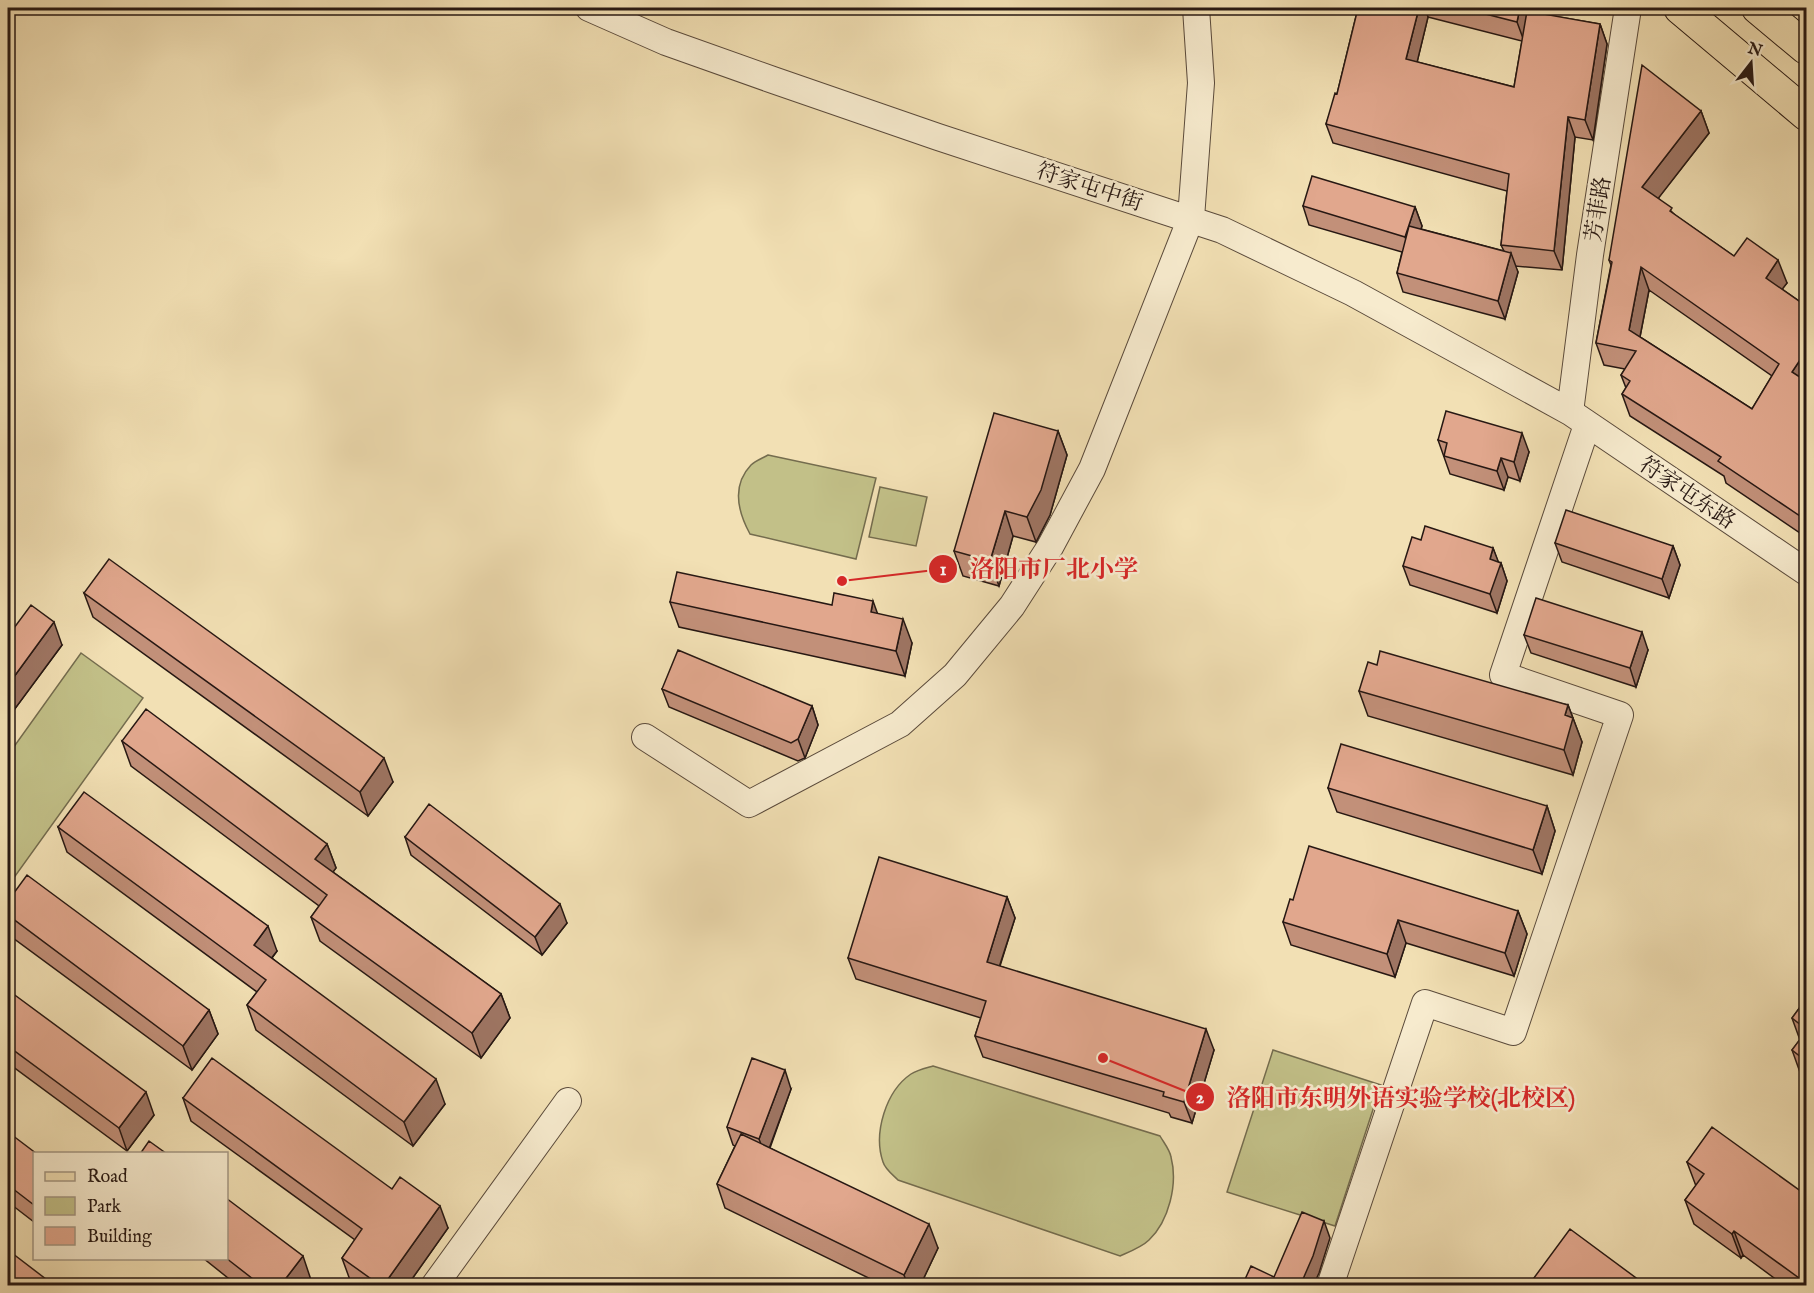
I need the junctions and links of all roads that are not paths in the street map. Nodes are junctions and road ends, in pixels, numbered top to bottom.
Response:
1 (589, 8) edge
2 (1196, 8) edge
3 (1628, 8) edge
4 (1680, 8) edge
5 (1758, 8) edge
6 (1806, 48) edge
7 (1806, 114) edge
8 (1191, 218) junction
9 (1579, 418) junction
10 (1806, 572) edge
11 (645, 737) dead end
12 (568, 1101) dead end
13 (435, 1286) edge
14 (1330, 1286) edge

1 - 8 street, 符家屯中街
2 - 8 street
3 - 9 street, 芳菲路
4 - 7 main road
5 - 6 main road
8 - 9 street, 符家屯中街
8 - 11 street
9 - 10 street, 符家屯东路
9 - 14 street, 芳菲路
12 - 13 street

